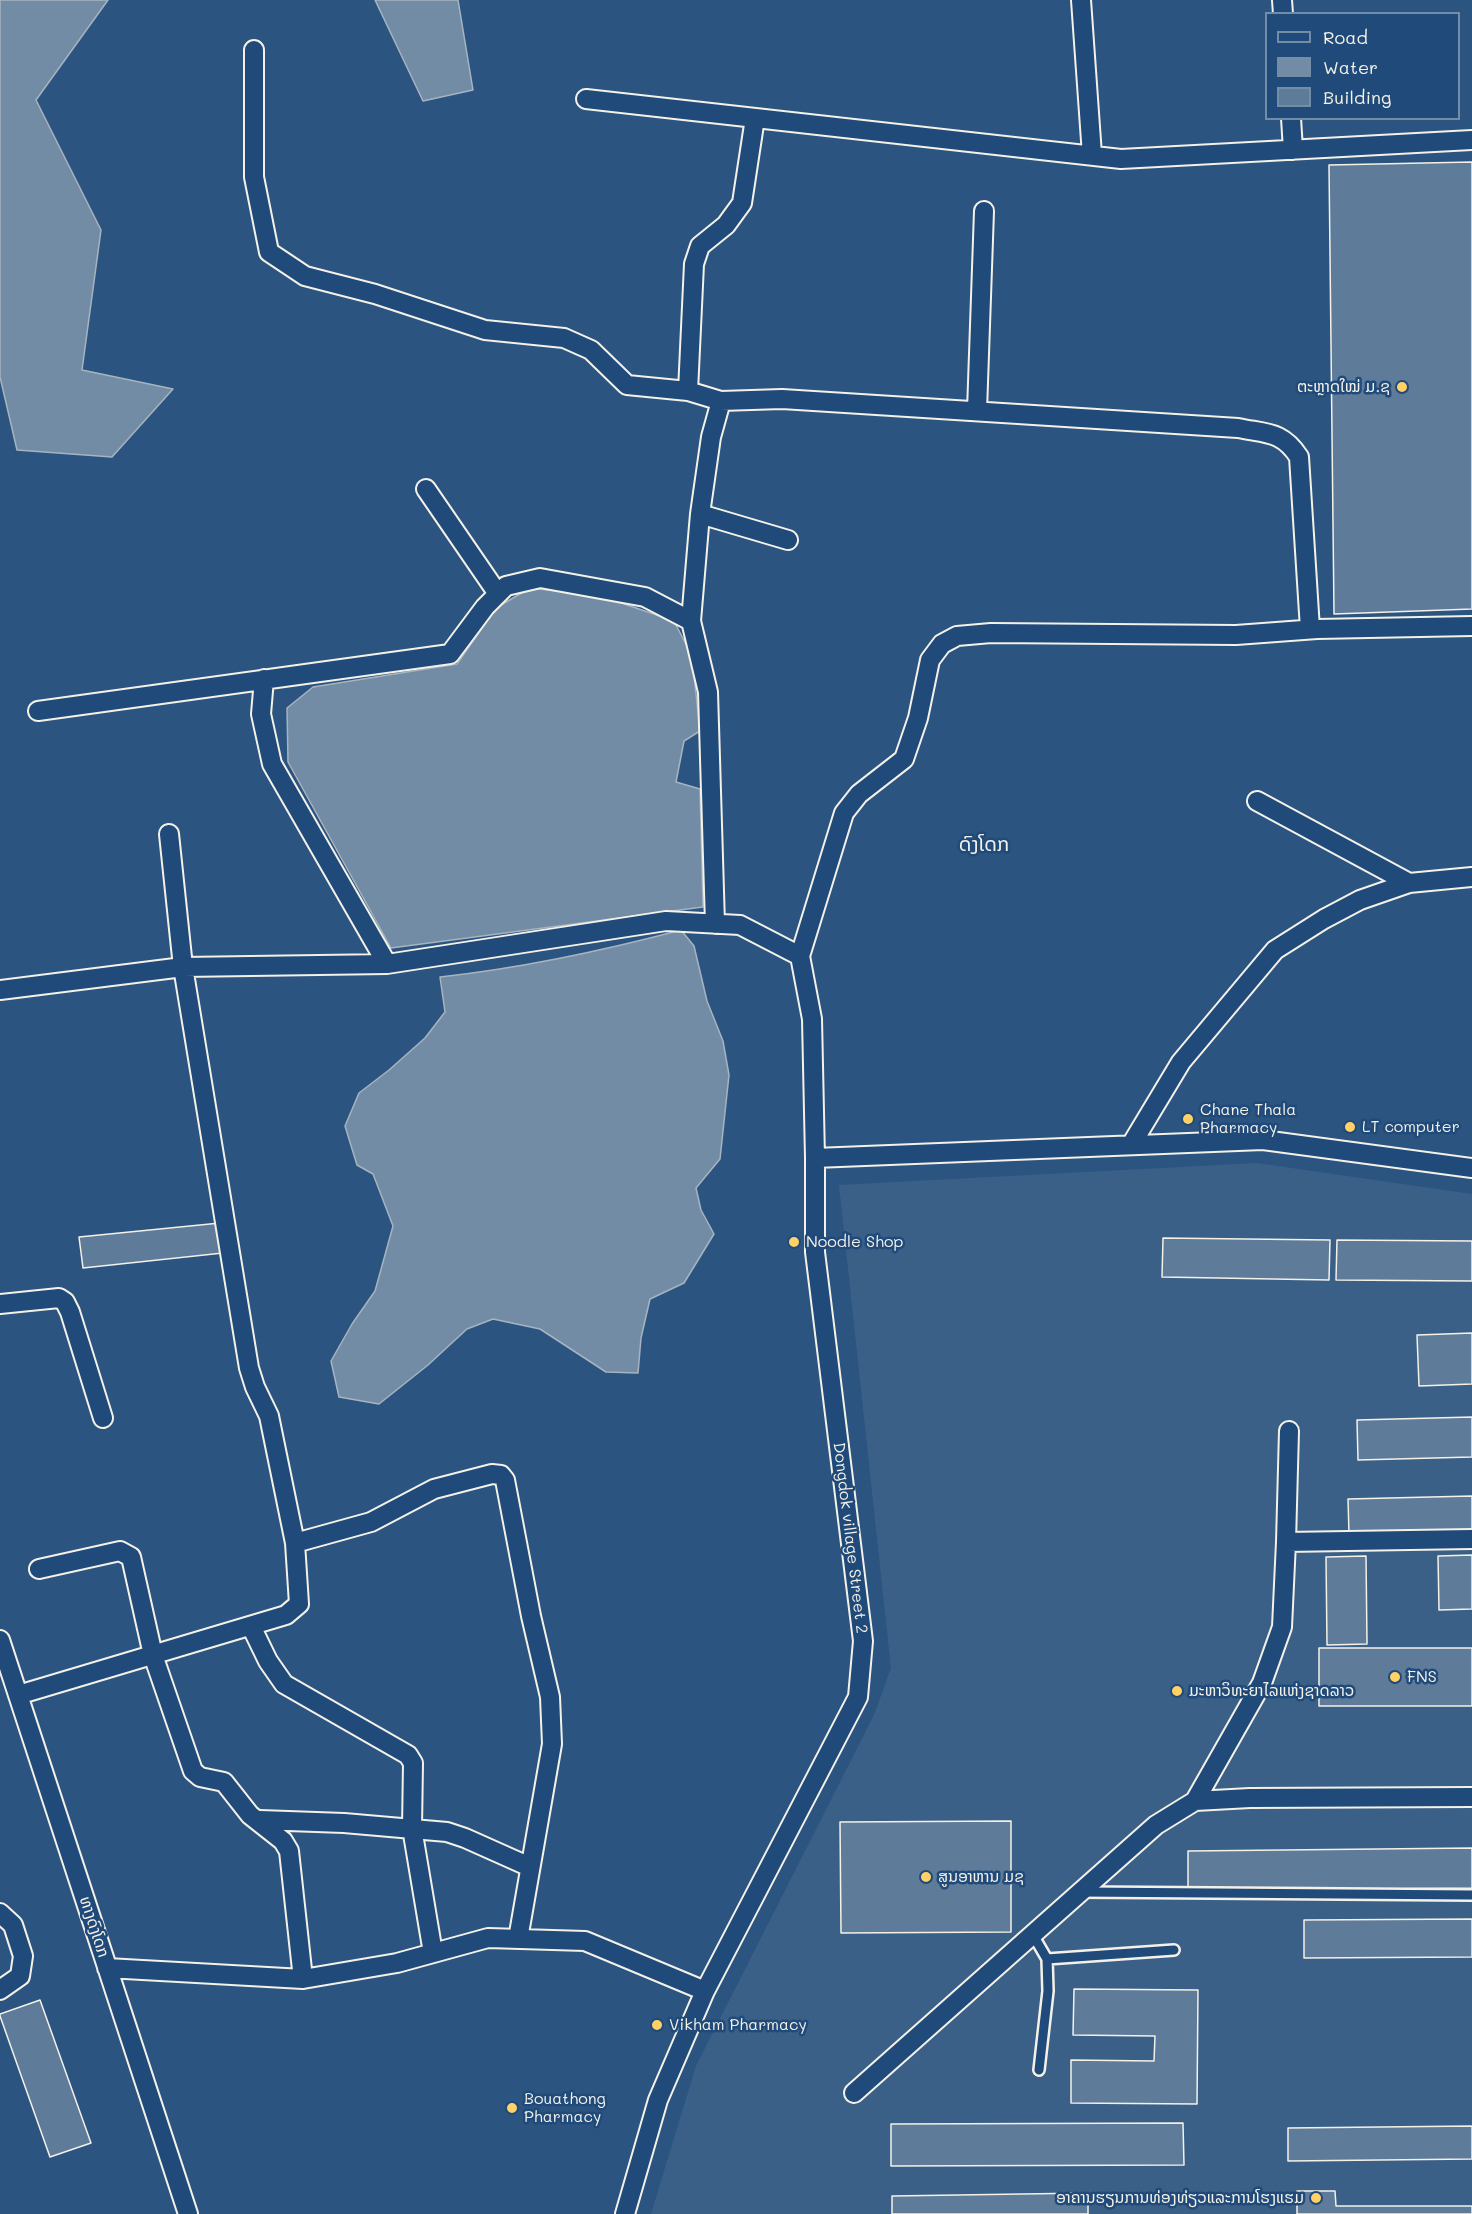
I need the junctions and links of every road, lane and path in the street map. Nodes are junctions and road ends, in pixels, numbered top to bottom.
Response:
1 (1081, 0) edge
2 (254, 50) dead end
3 (586, 99) dead end
4 (756, 118) junction
5 (1291, 120) edge
6 (1472, 141) edge
7 (1293, 150) junction
8 (1092, 155) junction
9 (984, 211) dead end
10 (688, 391) junction
11 (722, 401) junction
12 (977, 411) junction
13 (426, 489) dead end
14 (700, 514) junction
15 (788, 540) dead end
16 (498, 594) junction
17 (691, 621) junction
18 (1472, 626) edge
19 (1310, 629) junction
20 (264, 679) junction
21 (38, 711) dead end
22 (1257, 801) dead end
23 (169, 834) dead end
24 (1472, 877) edge
25 (1409, 883) junction
26 (715, 924) junction
27 (800, 956) junction
28 (387, 964) junction
29 (183, 967) junction
30 (0, 990) edge
31 (1131, 1145) junction
32 (816, 1158) junction
33 (1472, 1168) edge
34 (0, 1304) edge
35 (104, 1418) dead end
36 (1289, 1431) dead end
37 (1472, 1539) edge
38 (1286, 1542) junction
39 (295, 1543) junction
40 (39, 1569) dead end
41 (251, 1626) junction
42 (0, 1640) edge
43 (153, 1655) junction
44 (18, 1695) junction
45 (1472, 1797) edge
46 (1195, 1801) junction
47 (260, 1820) junction
48 (412, 1828) junction
49 (530, 1867) junction
50 (1080, 1892) junction
51 (1472, 1895) edge
52 (0, 1913) edge
53 (1033, 1935) junction
54 (518, 1939) junction
55 (1174, 1950) dead end
56 (433, 1953) junction
57 (1047, 1959) junction
58 (107, 1968) junction
59 (303, 1979) junction
60 (0, 1990) edge
61 (705, 1991) junction
62 (1039, 2070) dead end
63 (854, 2093) dead end
64 (188, 2214) edge
65 (625, 2214) edge

1 - 8 street
2 - 10 street
3 - 4 street
4 - 8 street
4 - 10 street
5 - 7 street
6 - 7 street
7 - 8 street
9 - 12 street
10 - 11 street
11 - 12 street
11 - 14 street
12 - 19 street
13 - 16 street
14 - 15 street
14 - 17 street
16 - 17 street
16 - 20 street
17 - 26 street
18 - 19 street
19 - 27 street
20 - 21 street
20 - 28 street
22 - 25 street
23 - 29 street
24 - 25 street
25 - 31 street
26 - 27 street
26 - 28 street
27 - 32 street, Dongdok village Street 2
28 - 29 street
29 - 30 street
29 - 39 street
31 - 32 street
31 - 33 street
32 - 61 street, Dongdok village Street 2
34 - 35 street
36 - 38 street
37 - 38 street
38 - 46 street
39 - 41 street
39 - 49 street
40 - 43 street
41 - 43 street
41 - 48 street
42 - 44 street, ທາງດົງໂດກ
43 - 44 street
43 - 47 street
44 - 58 street, ທາງດົງໂດກ
45 - 46 street
46 - 50 street
47 - 48 street
47 - 59 street
48 - 49 street
48 - 56 street
49 - 54 street
50 - 51 lane
50 - 53 street
52 - 60 street
53 - 57 lane
53 - 63 street
54 - 56 street
54 - 61 street
55 - 57 lane
56 - 59 street
57 - 62 lane
58 - 59 street
58 - 64 street, ທາງດົງໂດກ
61 - 65 street, Dongdok village Street 2

